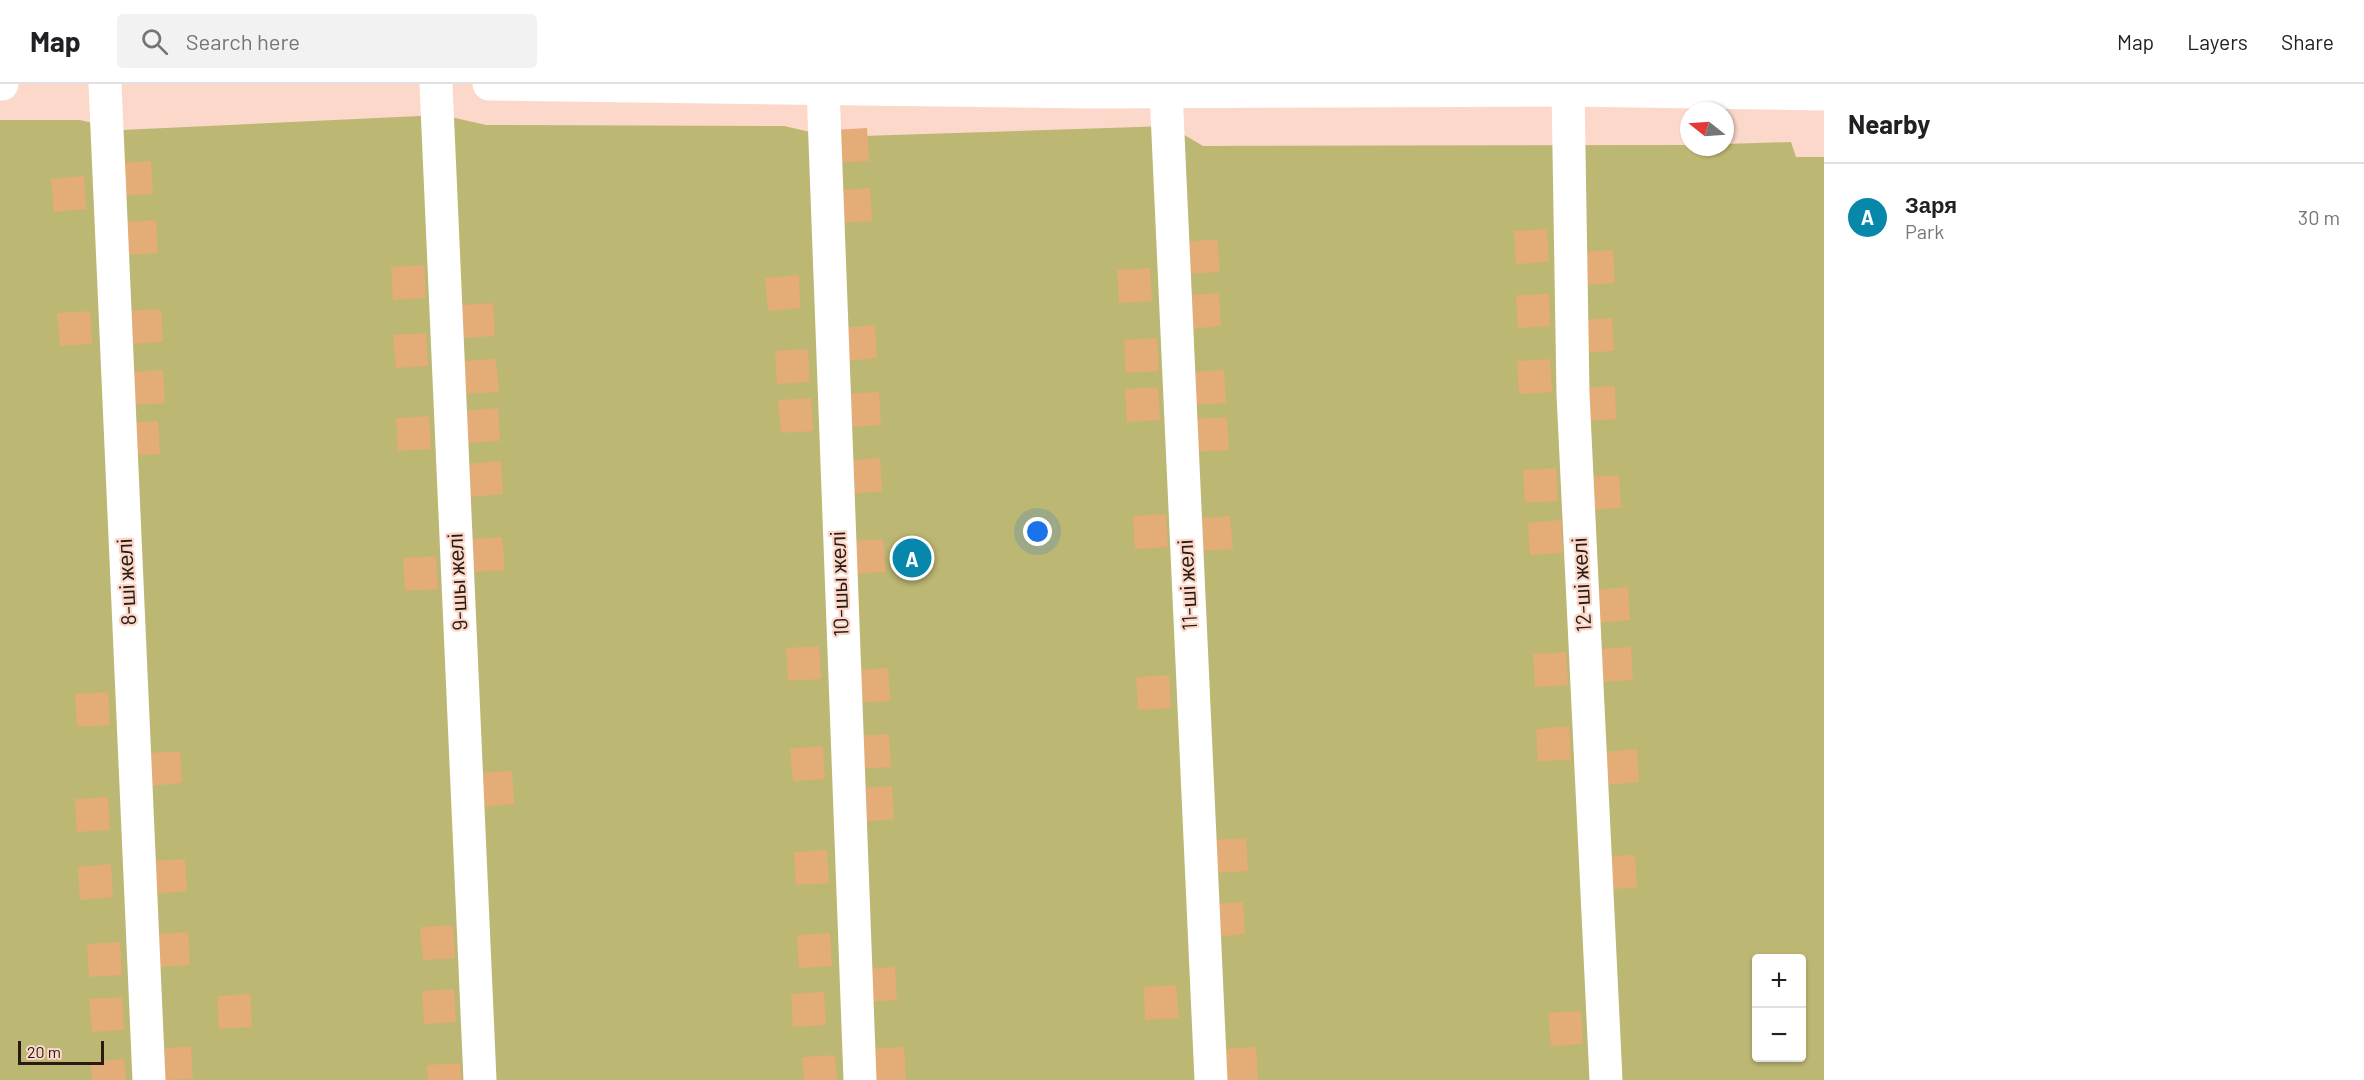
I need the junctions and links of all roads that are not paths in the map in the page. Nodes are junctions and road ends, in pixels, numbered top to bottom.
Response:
1 (105, 84) edge
2 (436, 84) edge
3 (489, 84) edge
4 (823, 88) junction
5 (1568, 90) junction
6 (1167, 91) junction
7 (1824, 94) edge
8 (149, 1080) edge
9 (480, 1080) edge
10 (860, 1080) edge
11 (1210, 1080) edge
12 (1606, 1080) edge

1 - 8 street, 8-ші желі
2 - 9 street, 9-шы желі
3 - 4 street
4 - 6 street
4 - 10 street, 10-шы желі
5 - 6 street
5 - 7 street
5 - 12 street, 12-ші желі
6 - 11 street, 11-ші желі

